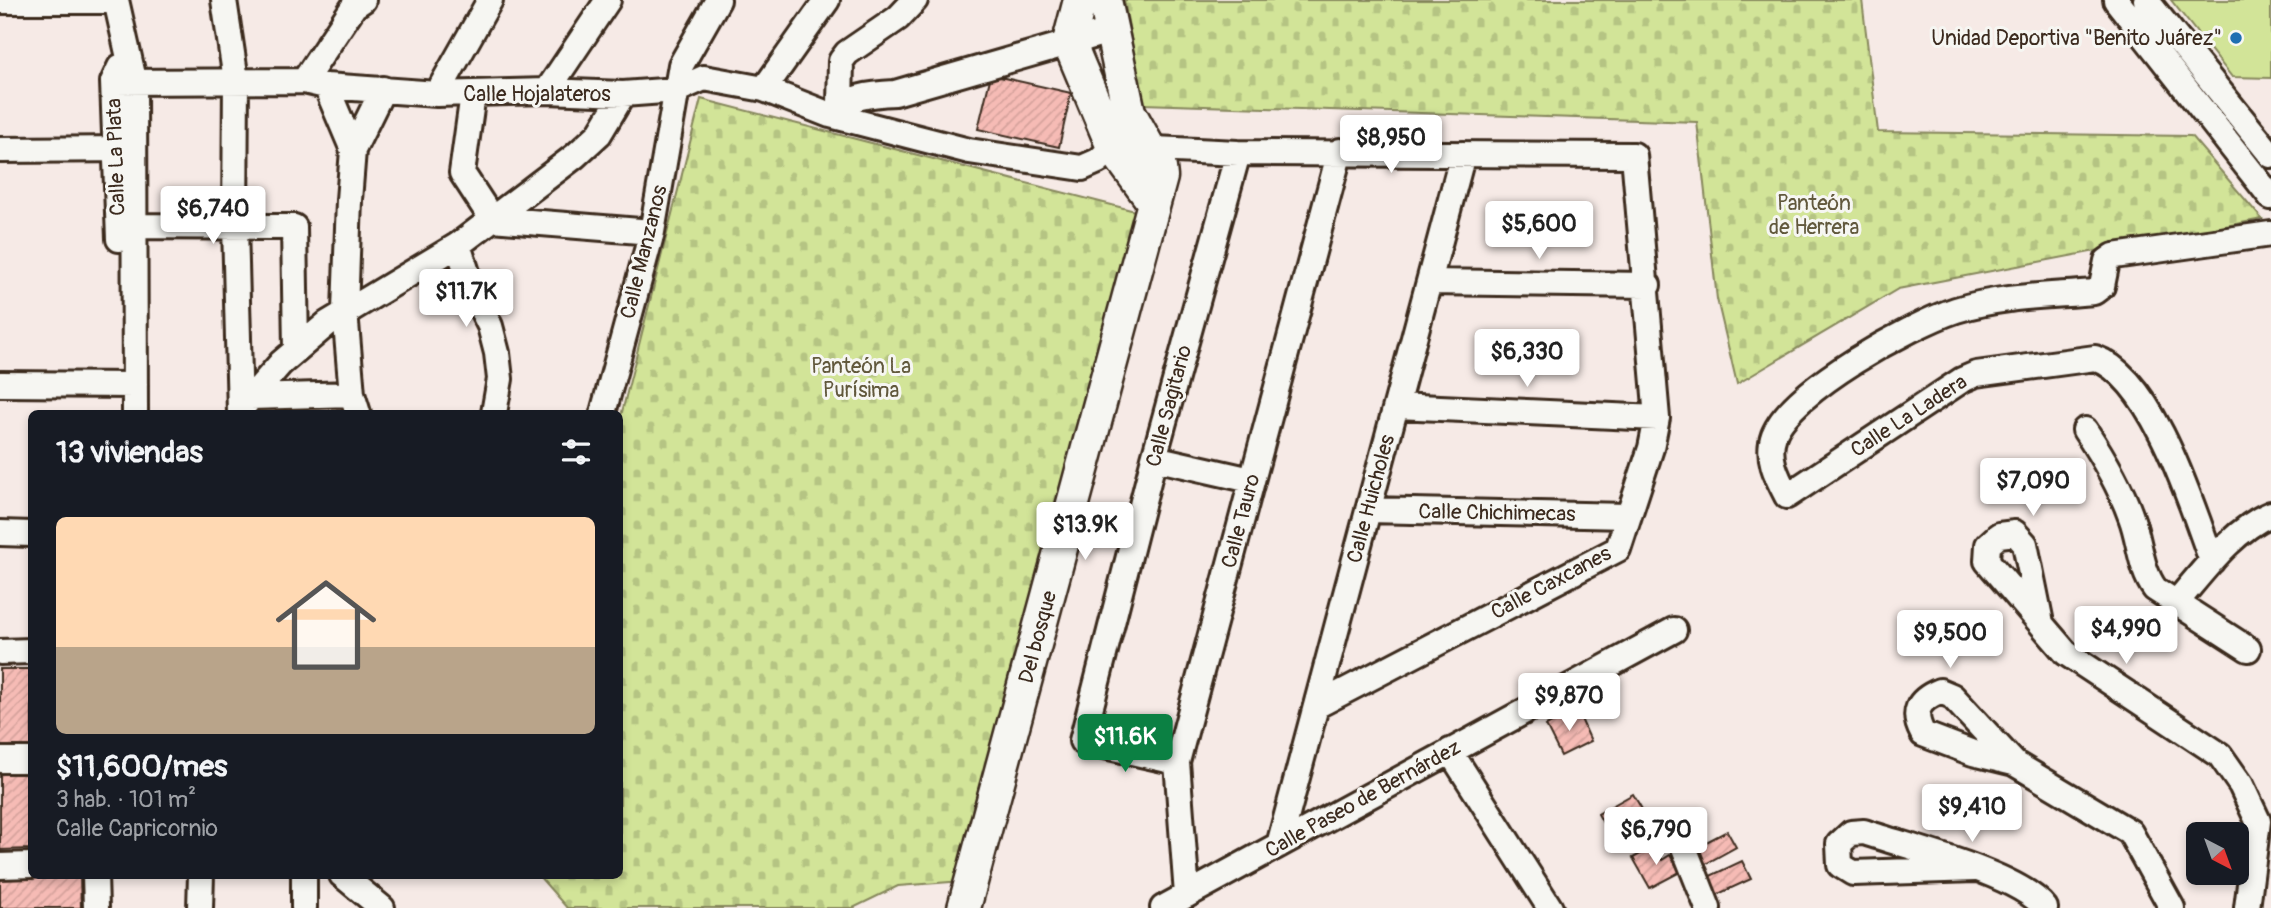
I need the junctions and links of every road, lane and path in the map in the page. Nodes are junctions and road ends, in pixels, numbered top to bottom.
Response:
1 (224, 0) edge
2 (363, 0) edge
3 (490, 0) edge
4 (608, 0) edge
5 (827, 0) edge
6 (915, 0) edge
7 (1080, 0) edge
8 (1105, 0) edge
9 (2116, 0) edge
10 (2146, 0) edge
11 (0, 1) edge
12 (116, 1) edge
13 (711, 2) edge
14 (1110, 31) junction
15 (1069, 42) junction
16 (236, 80) junction
17 (124, 81) junction
18 (315, 84) junction
19 (383, 89) junction
20 (764, 89) junction
21 (677, 90) junction
22 (547, 91) junction
23 (895, 93) junction
24 (436, 94) junction
25 (473, 94) junction
26 (623, 94) junction
27 (835, 110) junction
28 (893, 132) junction
29 (1113, 147) junction
30 (1149, 147) junction
31 (125, 149) junction
32 (0, 150) edge
33 (353, 150) junction
34 (1340, 151) junction
35 (1238, 153) junction
36 (1463, 153) junction
37 (2271, 155) edge
38 (2271, 197) edge
39 (1154, 203) junction
40 (492, 219) junction
41 (127, 226) junction
42 (235, 226) junction
43 (652, 232) junction
44 (2271, 234) edge
45 (458, 246) junction
46 (1429, 282) junction
47 (1648, 285) junction
48 (345, 311) junction
49 (296, 349) junction
50 (0, 384) edge
51 (127, 385) junction
52 (244, 406) edge
53 (1396, 406) junction
54 (356, 408) edge
55 (120, 410) edge
56 (134, 410) edge
57 (495, 410) edge
58 (604, 410) edge
59 (1657, 418) junction
60 (2085, 430) dead end
61 (1154, 458) junction
62 (1251, 480) junction
63 (1368, 510) junction
64 (2271, 514) edge
65 (1627, 516) junction
66 (0, 533) edge
67 (28, 534) edge
68 (2213, 561) junction
69 (2175, 604) junction
70 (2041, 623) junction
71 (1674, 630) dead end
72 (2248, 649) dead end
73 (28, 651) edge
74 (0, 652) edge
75 (1316, 706) junction
76 (1450, 751) junction
77 (0, 760) edge
78 (28, 760) edge
79 (1177, 762) junction
80 (2014, 764) dead end
81 (1279, 845) junction
82 (1683, 845) dead end
83 (28, 865) edge
84 (0, 866) edge
85 (1975, 869) dead end
86 (95, 879) edge
87 (201, 879) edge
88 (304, 879) edge
89 (347, 879) edge
90 (1187, 895) junction
91 (96, 908) edge
92 (200, 908) edge
93 (304, 908) edge
94 (382, 908) edge
95 (964, 908) edge
96 (1163, 908) edge
97 (1550, 908) edge
98 (1708, 908) edge
99 (2045, 908) edge
100 (2172, 908) edge
101 (2246, 908) edge

1 - 16 street
2 - 18 street
3 - 24 street
4 - 22 street
5 - 20 street
6 - 27 street
7 - 15 main road
8 - 14 main road, Del bosque
9 - 38 street
10 - 37 street
11 - 12 street
12 - 17 street, Calle La Plata
13 - 21 street, Calle Manzanos
14 - 15 street
14 - 30 main road, Del bosque
15 - 23 street
15 - 29 main road
16 - 17 street, Calle Hojalateros
16 - 18 street, Calle Hojalateros
16 - 42 street
17 - 31 street, Calle La Plata
18 - 19 street, Calle Hojalateros
18 - 33 street
19 - 24 street, Calle Hojalateros
19 - 33 street
20 - 21 street, Calle Hojalateros
20 - 27 street, Calle Hojalateros
21 - 26 street, Calle Hojalateros
21 - 43 street, Calle Manzanos
22 - 25 street, Calle Hojalateros
22 - 26 street, Calle Hojalateros
23 - 27 street
23 - 28 street
24 - 25 street, Calle Hojalateros
25 - 40 street
26 - 40 street
27 - 28 street, Calle Hojalateros
28 - 29 street, Calle Hojalateros
29 - 30 street
29 - 39 main road
30 - 35 street
30 - 39 main road, Del bosque
31 - 32 street
31 - 41 street, Calle La Plata
33 - 48 street
34 - 35 street
34 - 36 street
34 - 62 street, Calle Tauro
35 - 61 street, Calle Sagitario
36 - 46 street, Calle Huicholes
36 - 47 street, Calle Caxcanes
39 - 95 main road, Del bosque
40 - 43 street
40 - 45 street
41 - 42 street
41 - 51 street, Calle La Plata
42 - 49 street
42 - 52 street
43 - 58 street, Calle Manzanos
44 - 68 street, Calle La Ladera
45 - 48 street
45 - 57 street
46 - 47 street
46 - 53 street, Calle Huicholes
47 - 59 street, Calle Caxcanes
48 - 49 street
48 - 54 street
49 - 52 street
50 - 51 street
51 - 55 street, Calle La Plata
51 - 56 street, Calle La Plata
52 - 54 street
53 - 59 street
53 - 63 street, Calle Huicholes
59 - 65 street, Calle Caxcanes
60 - 69 street
61 - 62 street
61 - 79 street, Calle Sagitario
62 - 79 street, Calle Tauro
63 - 65 street, Calle Chichimecas
63 - 75 street, Calle Huicholes
64 - 68 street
65 - 75 street, Calle Caxcanes
66 - 67 street
68 - 69 street
69 - 72 street
70 - 70 street
70 - 101 street
71 - 76 street, Calle Paseo de Bernárdez
73 - 74 street
75 - 81 street, Calle Huicholes
76 - 81 street, Calle Paseo de Bernárdez
76 - 97 street
77 - 78 street
79 - 90 street, Calle Tauro
80 - 100 street
81 - 90 street, Calle Paseo de Bernárdez
82 - 98 street
83 - 84 street
85 - 99 street
86 - 91 street
87 - 92 street
88 - 93 street
89 - 94 street
90 - 96 street, Calle Paseo de Bernárdez

